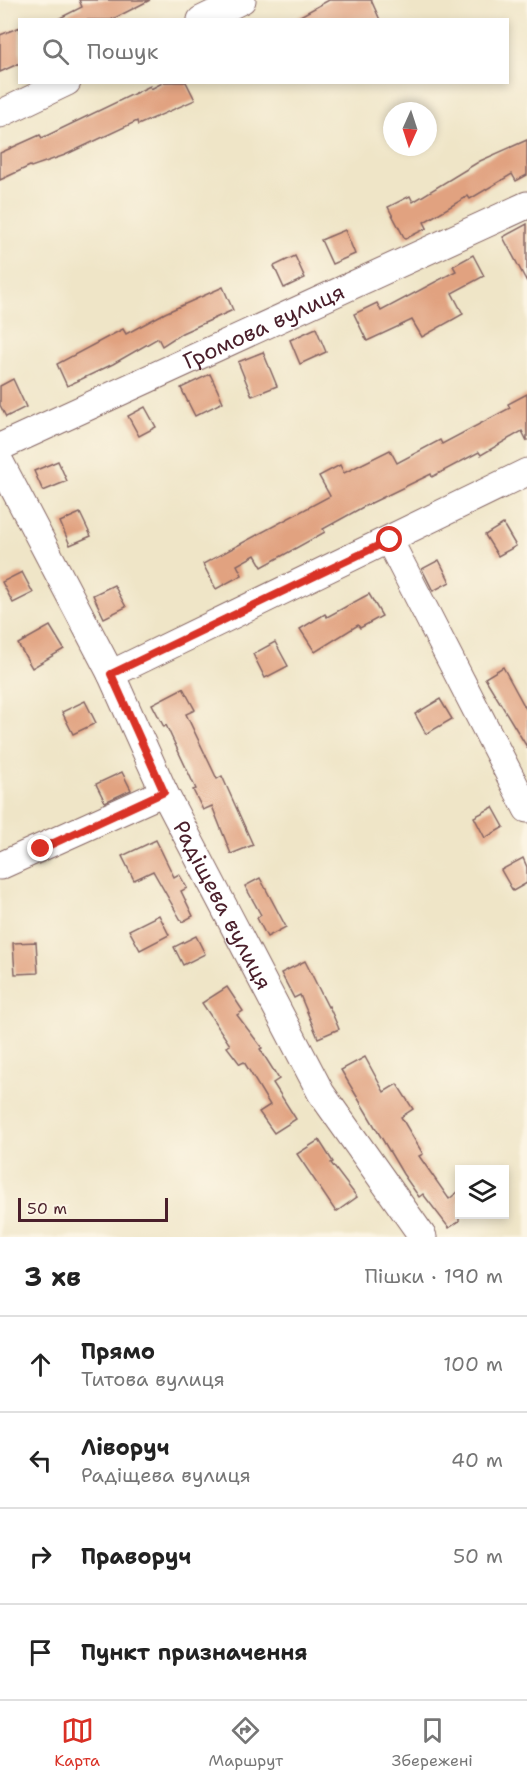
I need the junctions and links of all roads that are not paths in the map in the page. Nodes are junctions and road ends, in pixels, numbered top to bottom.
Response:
1 (242, 0) edge
2 (205, 18) edge
3 (63, 84) edge
4 (0, 114) edge
5 (527, 205) edge
6 (0, 447) edge
7 (0, 462) edge
8 (527, 472) edge
9 (390, 540) junction
10 (111, 674) junction
11 (164, 792) junction
12 (527, 809) edge
13 (0, 866) edge
14 (423, 1237) edge

1 - 2 street
3 - 4 street
5 - 6 street, Громова вулиця
7 - 10 street, Радіщева вулиця
8 - 9 street
9 - 10 street
9 - 12 street
10 - 11 street, Радіщева вулиця
11 - 13 street
11 - 14 street, Радіщева вулиця

